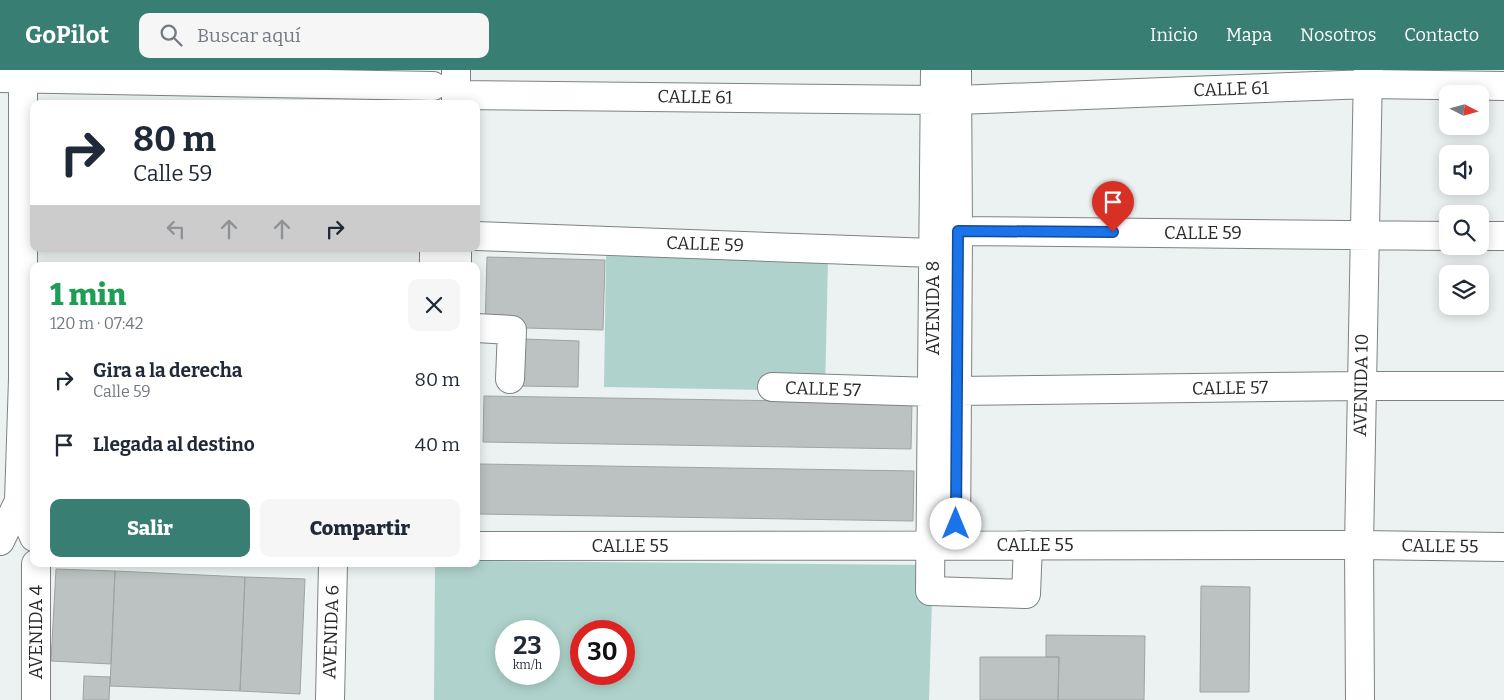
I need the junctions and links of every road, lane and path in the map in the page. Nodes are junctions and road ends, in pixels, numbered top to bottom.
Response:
1 (935, 70) edge
2 (957, 70) edge
3 (15, 75) edge
4 (1368, 77) edge
5 (1504, 86) edge
6 (445, 88) edge
7 (946, 100) junction
8 (958, 231) junction
9 (19, 232) edge
10 (1364, 234) junction
11 (480, 236) edge
12 (1439, 236) edge
13 (1489, 236) edge
14 (1504, 236) edge
15 (933, 253) junction
16 (480, 328) edge
17 (19, 379) edge
18 (510, 379) dead end
19 (1361, 386) junction
20 (1504, 386) edge
21 (772, 387) dead end
22 (944, 392) junction
23 (19, 501) junction
24 (30, 527) edge
25 (0, 542) edge
26 (30, 544) edge
27 (942, 545) junction
28 (1028, 545) junction
29 (1359, 545) junction
30 (480, 546) edge
31 (1504, 547) edge
32 (36, 567) edge
33 (334, 567) edge
34 (36, 700) edge
35 (330, 700) edge
36 (1360, 700) edge

1 - 7 street, AVENIDA 8
2 - 7 street, AVENIDA 8
3 - 6 street, CALLE 61
3 - 9 street
4 - 5 street, CALLE 61
4 - 7 street, CALLE 61
4 - 10 street, AVENIDA 10
6 - 7 street, CALLE 61
7 - 8 street, AVENIDA 8
7 - 15 street, AVENIDA 8
8 - 10 street, CALLE 59
8 - 22 street, AVENIDA 8
9 - 17 street
10 - 12 street, CALLE 59
10 - 19 street, AVENIDA 10
11 - 15 street, CALLE 59
13 - 14 street
15 - 22 street, AVENIDA 8
16 - 18 street
17 - 23 street
19 - 20 street, CALLE 57
19 - 22 street, CALLE 57
19 - 29 street, AVENIDA 10
21 - 22 street, CALLE 57
22 - 27 street, AVENIDA 8
23 - 24 street
23 - 25 street
25 - 26 street
27 - 28 street, CALLE 55
27 - 28 street, AVENIDA 8
27 - 30 street, CALLE 55
28 - 29 street, CALLE 55
29 - 31 street, CALLE 55
29 - 36 street, AVENIDA 10
32 - 34 street, AVENIDA 4
33 - 35 street, AVENIDA 6

